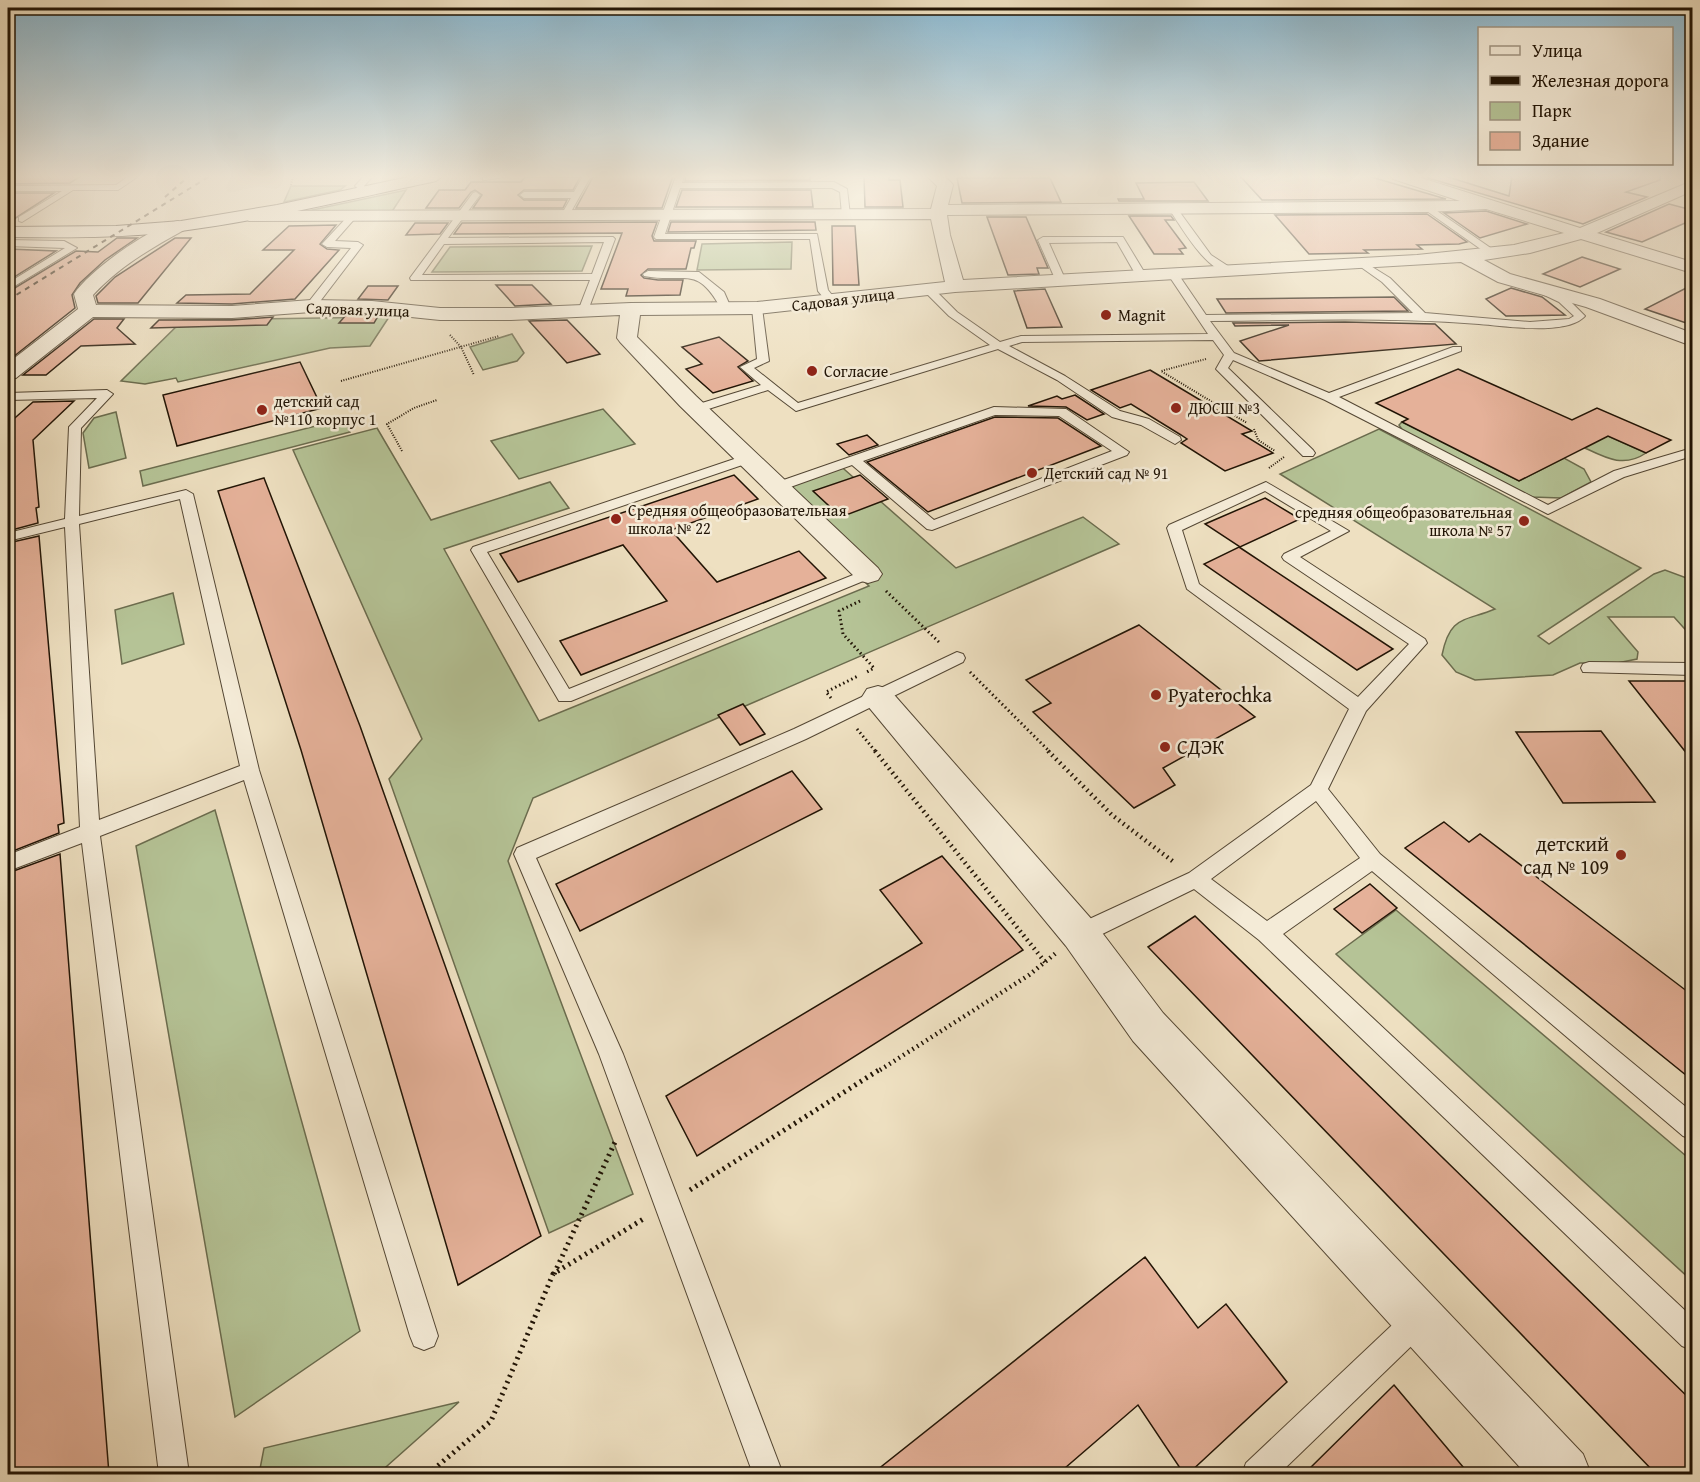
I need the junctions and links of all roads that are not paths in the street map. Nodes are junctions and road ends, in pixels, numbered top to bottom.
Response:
1 (66, 245) edge
2 (143, 245) edge
3 (358, 245) edge
4 (437, 245) edge
5 (608, 245) edge
6 (815, 245) edge
7 (946, 245) edge
8 (1044, 245) edge
9 (1124, 245) edge
10 (1199, 245) edge
11 (1481, 245) edge
12 (1540, 245) edge
13 (1618, 245) edge
14 (1492, 253) junction
15 (1464, 256) junction
16 (1361, 263) junction
17 (1692, 268) edge
18 (1228, 270) junction
19 (1172, 273) junction
20 (648, 274) dead end
21 (1141, 275) junction
22 (596, 277) junction
23 (1060, 279) junction
24 (1533, 285) junction
25 (955, 286) junction
26 (8, 287) edge
27 (928, 289) junction
28 (831, 300) junction
29 (310, 306) junction
30 (726, 308) junction
31 (757, 308) junction
32 (631, 309) junction
33 (88, 311) junction
34 (583, 311) junction
35 (1422, 316) junction
36 (1203, 318) junction
37 (1211, 337) junction
38 (1692, 340) edge
39 (998, 345) junction
40 (1457, 349) dead end
41 (1230, 355) junction
42 (8, 373) edge
43 (770, 386) junction
44 (8, 396) edge
45 (1329, 397) junction
46 (696, 409) junction
47 (1175, 440) dead end
48 (1692, 452) edge
49 (1308, 453) dead end
50 (749, 459) junction
51 (854, 460) junction
52 (777, 488) junction
53 (72, 520) junction
54 (8, 537) edge
55 (868, 574) joint
56 (957, 658) road end
57 (1589, 668) dead end
58 (1692, 669) edge
59 (861, 705) junction
60 (1359, 707) junction
61 (250, 770) junction
62 (1318, 790) junction
63 (90, 831) junction
64 (1373, 860) junction
65 (8, 863) edge
66 (1196, 879) junction
67 (1267, 933) junction
68 (1080, 934) junction
69 (1692, 1127) edge
70 (1420, 1319) junction
71 (424, 1336) dead end
72 (1692, 1336) edge
73 (174, 1474) edge
74 (768, 1474) edge
75 (1257, 1474) edge
76 (1563, 1474) edge

1 - 26 lane
2 - 33 street
3 - 29 lane
4 - 22 lane
5 - 22 lane
6 - 28 lane
7 - 25 street
8 - 23 lane
9 - 21 lane
10 - 18 lane
11 - 14 lane
12 - 14 street, Садовая улица
13 - 17 street
14 - 15 street, Садовая улица
15 - 16 street, Садовая улица
15 - 24 street
16 - 18 street, Садовая улица
16 - 35 lane
18 - 19 street, Садовая улица
19 - 21 street, Садовая улица
19 - 36 lane
20 - 30 lane
21 - 23 street, Садовая улица
22 - 34 lane
23 - 25 street, Садовая улица
24 - 35 lane
24 - 38 street
25 - 27 street, Садовая улица
27 - 28 street, Садовая улица
27 - 39 lane
28 - 31 street, Садовая улица
29 - 33 street, Садовая улица
29 - 34 street, Садовая улица
30 - 31 street, Садовая улица
30 - 32 street, Садовая улица
31 - 43 lane
32 - 34 street, Садовая улица
32 - 46 street
33 - 42 street
35 - 36 lane
36 - 37 lane
37 - 39 lane
37 - 41 lane
39 - 43 lane
39 - 47 lane
40 - 45 lane
41 - 45 lane
41 - 49 lane
43 - 46 lane
44 - 53 lane
45 - 48 lane
46 - 50 street
50 - 52 street
50 - 55 lane
51 - 51 lane
51 - 52 lane
52 - 55 street
53 - 54 lane
53 - 61 lane
53 - 63 lane
56 - 59 lane
57 - 58 lane
59 - 68 street
59 - 74 lane
60 - 60 lane
60 - 62 lane
61 - 63 lane
61 - 71 lane
62 - 64 lane
62 - 66 lane
63 - 65 lane
63 - 73 lane
64 - 67 lane
64 - 69 lane
66 - 67 lane
66 - 68 lane
67 - 72 lane
68 - 70 street
70 - 75 lane
70 - 76 street

